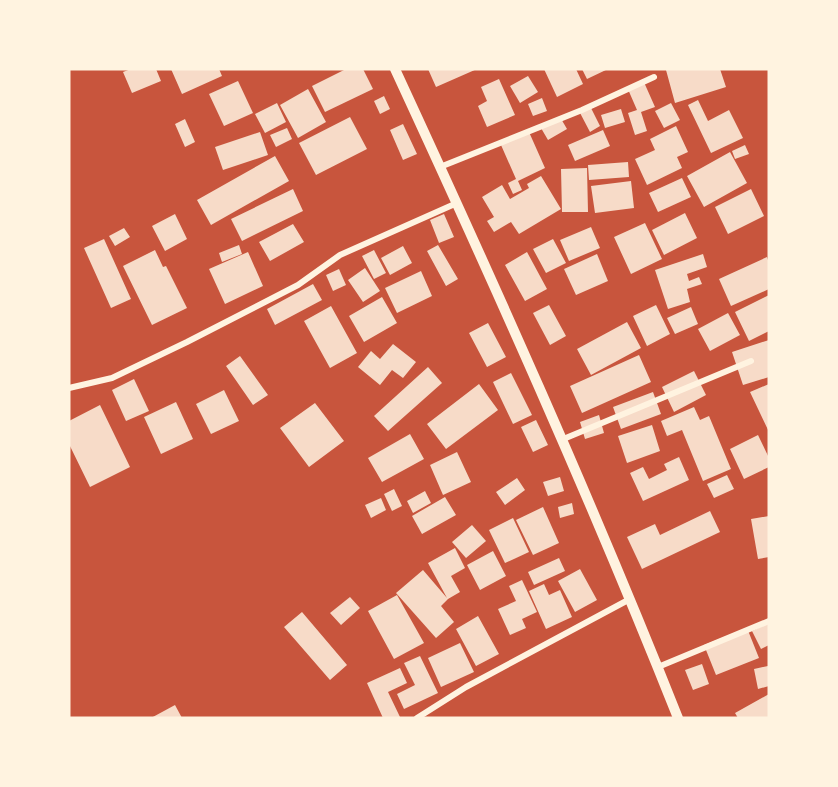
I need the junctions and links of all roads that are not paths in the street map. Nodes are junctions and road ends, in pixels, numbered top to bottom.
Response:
1 (395, 69) edge
2 (654, 77) dead end
3 (440, 167) junction
4 (457, 203) junction
5 (751, 361) dead end
6 (69, 388) edge
7 (561, 440) junction
8 (630, 599) junction
9 (769, 621) edge
10 (658, 667) junction
11 (417, 718) edge
12 (678, 718) edge

1 - 3 street
2 - 3 street
3 - 4 street
4 - 6 street
4 - 7 street
5 - 7 street
7 - 8 street
8 - 10 street
8 - 11 street
9 - 10 street
10 - 12 street

